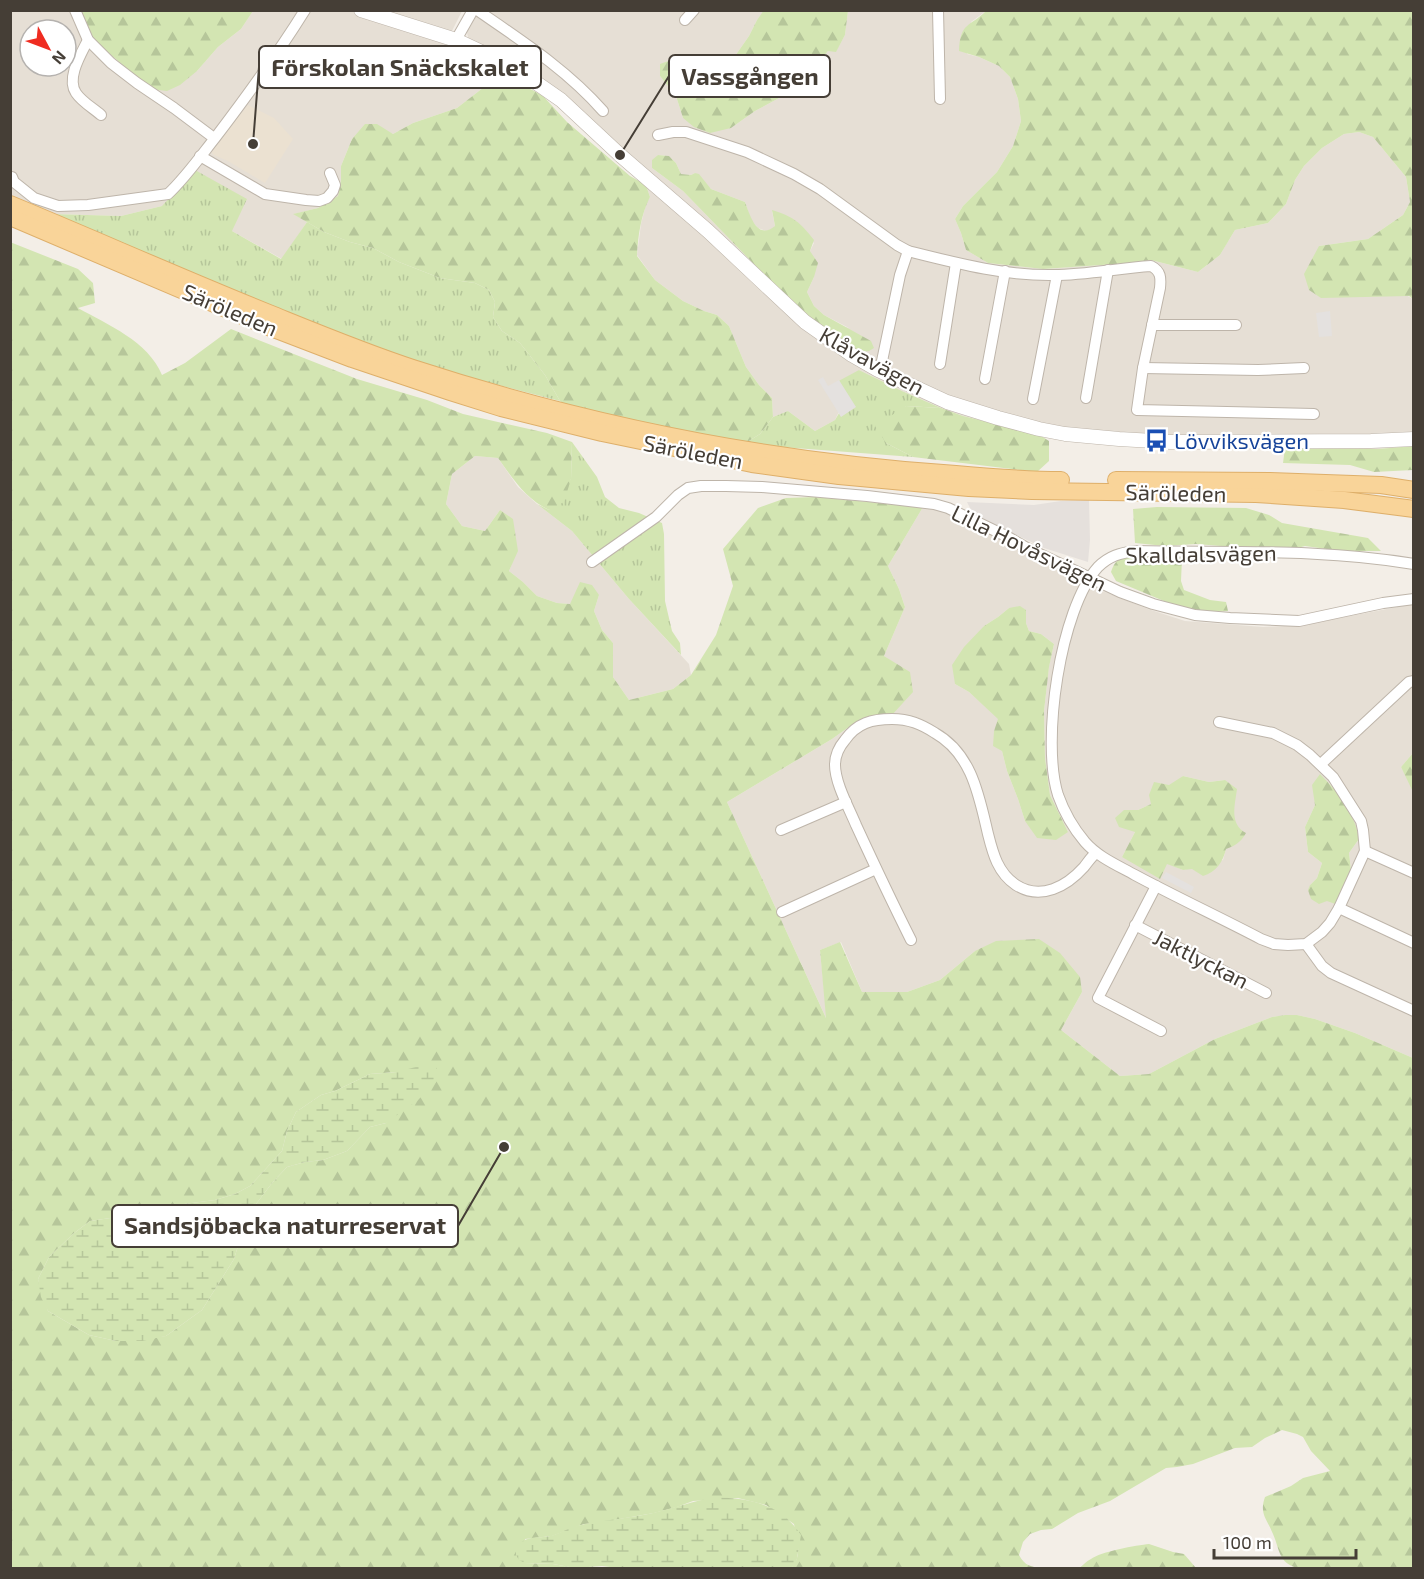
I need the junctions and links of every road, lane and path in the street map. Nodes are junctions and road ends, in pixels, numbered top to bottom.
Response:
1 (75, 10) edge
2 (305, 10) edge
3 (362, 10) edge
4 (475, 10) edge
5 (694, 10) edge
6 (938, 10) edge
7 (685, 20) dead end
8 (88, 40) junction
9 (456, 40) junction
10 (940, 99) dead end
11 (603, 111) dead end
12 (101, 115) dead end
13 (658, 135) dead end
14 (214, 138) junction
15 (200, 156) junction
16 (330, 173) dead end
17 (12, 177) edge
18 (10, 204) edge
19 (10, 218) edge
20 (908, 251) junction
21 (956, 263) junction
22 (1108, 270) junction
23 (1005, 272) junction
24 (1057, 275) junction
25 (1152, 325) junction
26 (1236, 325) dead end
27 (940, 364) dead end
28 (1143, 368) junction
29 (1304, 368) dead end
30 (878, 370) junction
31 (985, 379) dead end
32 (1086, 398) dead end
33 (1034, 399) dead end
34 (1314, 414) dead end
35 (1413, 439) edge
36 (1413, 490) edge
37 (1411, 509) edge
38 (592, 562) dead end
39 (1413, 564) edge
40 (1090, 578) junction
41 (1413, 599) edge
42 (1413, 681) edge
43 (1219, 722) dead end
44 (1321, 764) junction
45 (846, 802) junction
46 (781, 830) dead end
47 (1365, 851) junction
48 (1096, 853) junction
49 (876, 869) junction
50 (1413, 873) edge
51 (1156, 886) junction
52 (1339, 908) junction
53 (782, 912) dead end
54 (1135, 925) junction
55 (911, 940) dead end
56 (1413, 943) edge
57 (1306, 944) junction
58 (1266, 993) dead end
59 (1413, 1011) edge
60 (1161, 1031) dead end

1 - 8 street
2 - 14 street
3 - 9 street, Klåvavägen
4 - 9 street
4 - 11 street
5 - 7 street
6 - 10 street
8 - 12 street
8 - 14 street
9 - 30 street, Klåvavägen
13 - 20 street
14 - 15 street
15 - 16 street
15 - 17 street
18 - 36 main road, Säröleden
19 - 37 main road, Säröleden
20 - 21 street
20 - 30 street
21 - 23 street
21 - 27 street
22 - 24 street
22 - 25 street
22 - 32 street
23 - 24 street
23 - 31 street
24 - 33 street
25 - 26 street
25 - 28 street
28 - 29 street
28 - 34 street
30 - 35 street, Klåvavägen
38 - 40 street, Lilla Hovåsvägen
39 - 40 street, Skalldalsvägen
40 - 41 street, Lilla Hovåsvägen
40 - 48 street, Skalldalsvägen
42 - 44 street
43 - 44 street
44 - 47 street
45 - 46 street
45 - 48 street
45 - 49 street
47 - 50 street
47 - 52 street
48 - 51 street, Skalldalsvägen
49 - 53 street
49 - 55 street
51 - 54 street, Jaktlyckan
51 - 57 street, Skalldalsvägen
52 - 56 street
52 - 57 street
54 - 58 street, Jaktlyckan
54 - 60 street, Jaktlyckan
57 - 59 street

